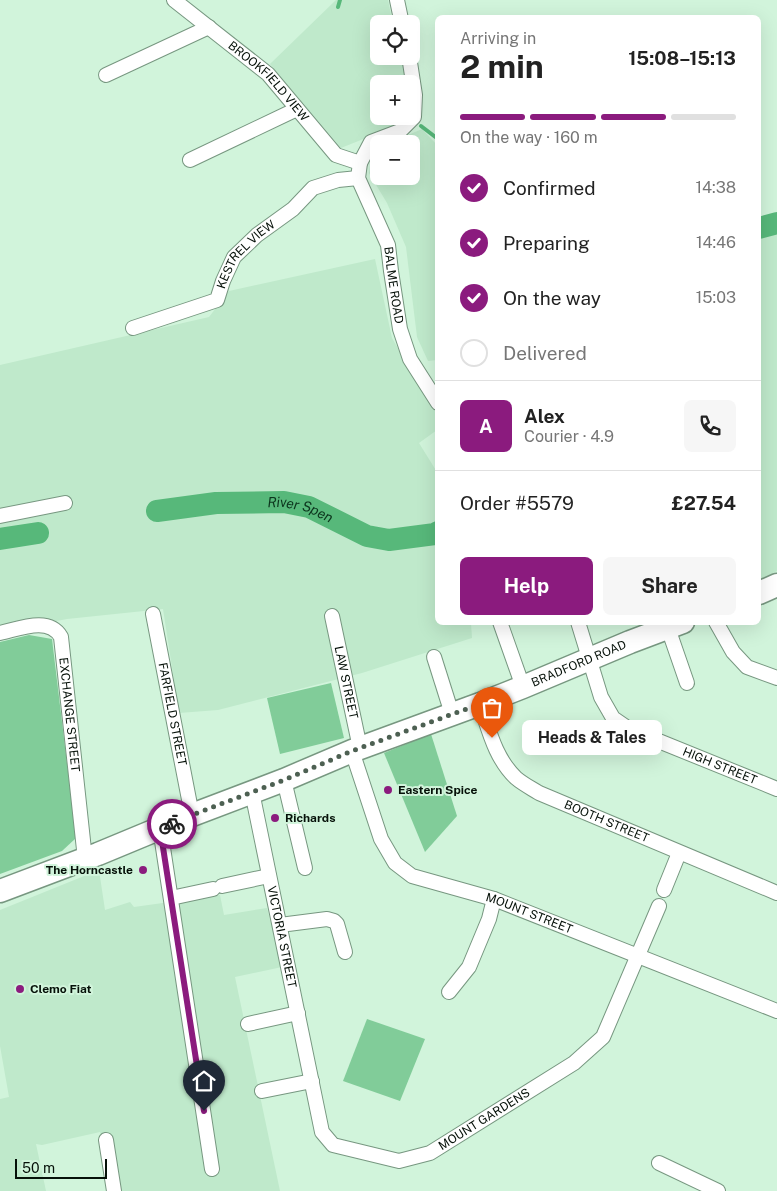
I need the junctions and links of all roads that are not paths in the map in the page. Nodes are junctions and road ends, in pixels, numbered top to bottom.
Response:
1 (174, 0) edge
2 (397, 0) edge
3 (400, 15) edge
4 (209, 28) junction
5 (410, 65) edge
6 (106, 74) dead end
7 (297, 110) junction
8 (190, 160) dead end
9 (360, 163) junction
10 (358, 178) junction
11 (133, 328) dead end
12 (435, 398) edge
13 (65, 503) dead end
14 (0, 516) edge
15 (777, 586) edge
16 (761, 592) edge
17 (153, 614) dead end
18 (332, 616) dead end
19 (501, 625) edge
20 (579, 625) edge
21 (718, 625) edge
22 (662, 627) edge
23 (0, 633) edge
24 (434, 657) dead end
25 (588, 659) junction
26 (777, 678) edge
27 (687, 683) dead end
28 (523, 687) junction
29 (480, 704) junction
30 (452, 714) junction
31 (356, 749) junction
32 (284, 780) junction
33 (777, 790) edge
34 (252, 792) junction
35 (192, 815) junction
36 (160, 828) junction
37 (679, 853) junction
38 (85, 859) junction
39 (305, 868) dead end
40 (269, 876) junction
41 (664, 890) dead end
42 (0, 891) edge
43 (777, 893) edge
44 (171, 898) junction
45 (494, 898) junction
46 (659, 906) dead end
47 (280, 925) junction
48 (345, 952) dead end
49 (638, 956) junction
50 (449, 992) dead end
51 (777, 1011) edge
52 (298, 1013) junction
53 (248, 1024) dead end
54 (312, 1081) junction
55 (262, 1091) dead end
56 (106, 1140) dead end
57 (659, 1163) dead end
58 (212, 1169) dead end
59 (114, 1191) edge
60 (718, 1191) edge

1 - 4 street, BROOKFIELD VIEW
2 - 3 street
4 - 6 street
4 - 7 street, BROOKFIELD VIEW
5 - 9 street
7 - 8 street
7 - 9 street, BROOKFIELD VIEW
9 - 10 street
10 - 11 street, KESTREL VIEW
10 - 12 street, BALME ROAD
13 - 14 street
15 - 16 main road
17 - 35 street, FARFIELD STREET
18 - 31 street, LAW STREET
19 - 28 street
20 - 25 street
21 - 26 street
22 - 25 main road, BRADFORD ROAD
22 - 27 street
23 - 38 street, EXCHANGE STREET
24 - 30 street
25 - 28 main road, BRADFORD ROAD
25 - 33 street, HIGH STREET
28 - 29 main road, BRADFORD ROAD
29 - 30 main road, BRADFORD ROAD
29 - 37 street, BOOTH STREET
30 - 31 main road, BRADFORD ROAD
31 - 32 main road, BRADFORD ROAD
31 - 45 street, MOUNT STREET
32 - 34 main road, BRADFORD ROAD
32 - 39 street
34 - 35 main road, BRADFORD ROAD
34 - 40 street, VICTORIA STREET
35 - 36 main road, BRADFORD ROAD
36 - 38 main road, BRADFORD ROAD
36 - 44 street
37 - 41 street
37 - 43 street, BOOTH STREET
38 - 42 main road, BRADFORD ROAD
40 - 44 street
40 - 47 street, VICTORIA STREET
44 - 58 street
45 - 49 street, MOUNT STREET
45 - 50 street
46 - 49 street, MOUNT GARDENS
47 - 48 street
47 - 52 street, VICTORIA STREET
49 - 51 street, MOUNT STREET
49 - 54 street, MOUNT GARDENS
52 - 53 street
52 - 54 street, VICTORIA STREET
54 - 55 street
56 - 59 street
57 - 60 street

